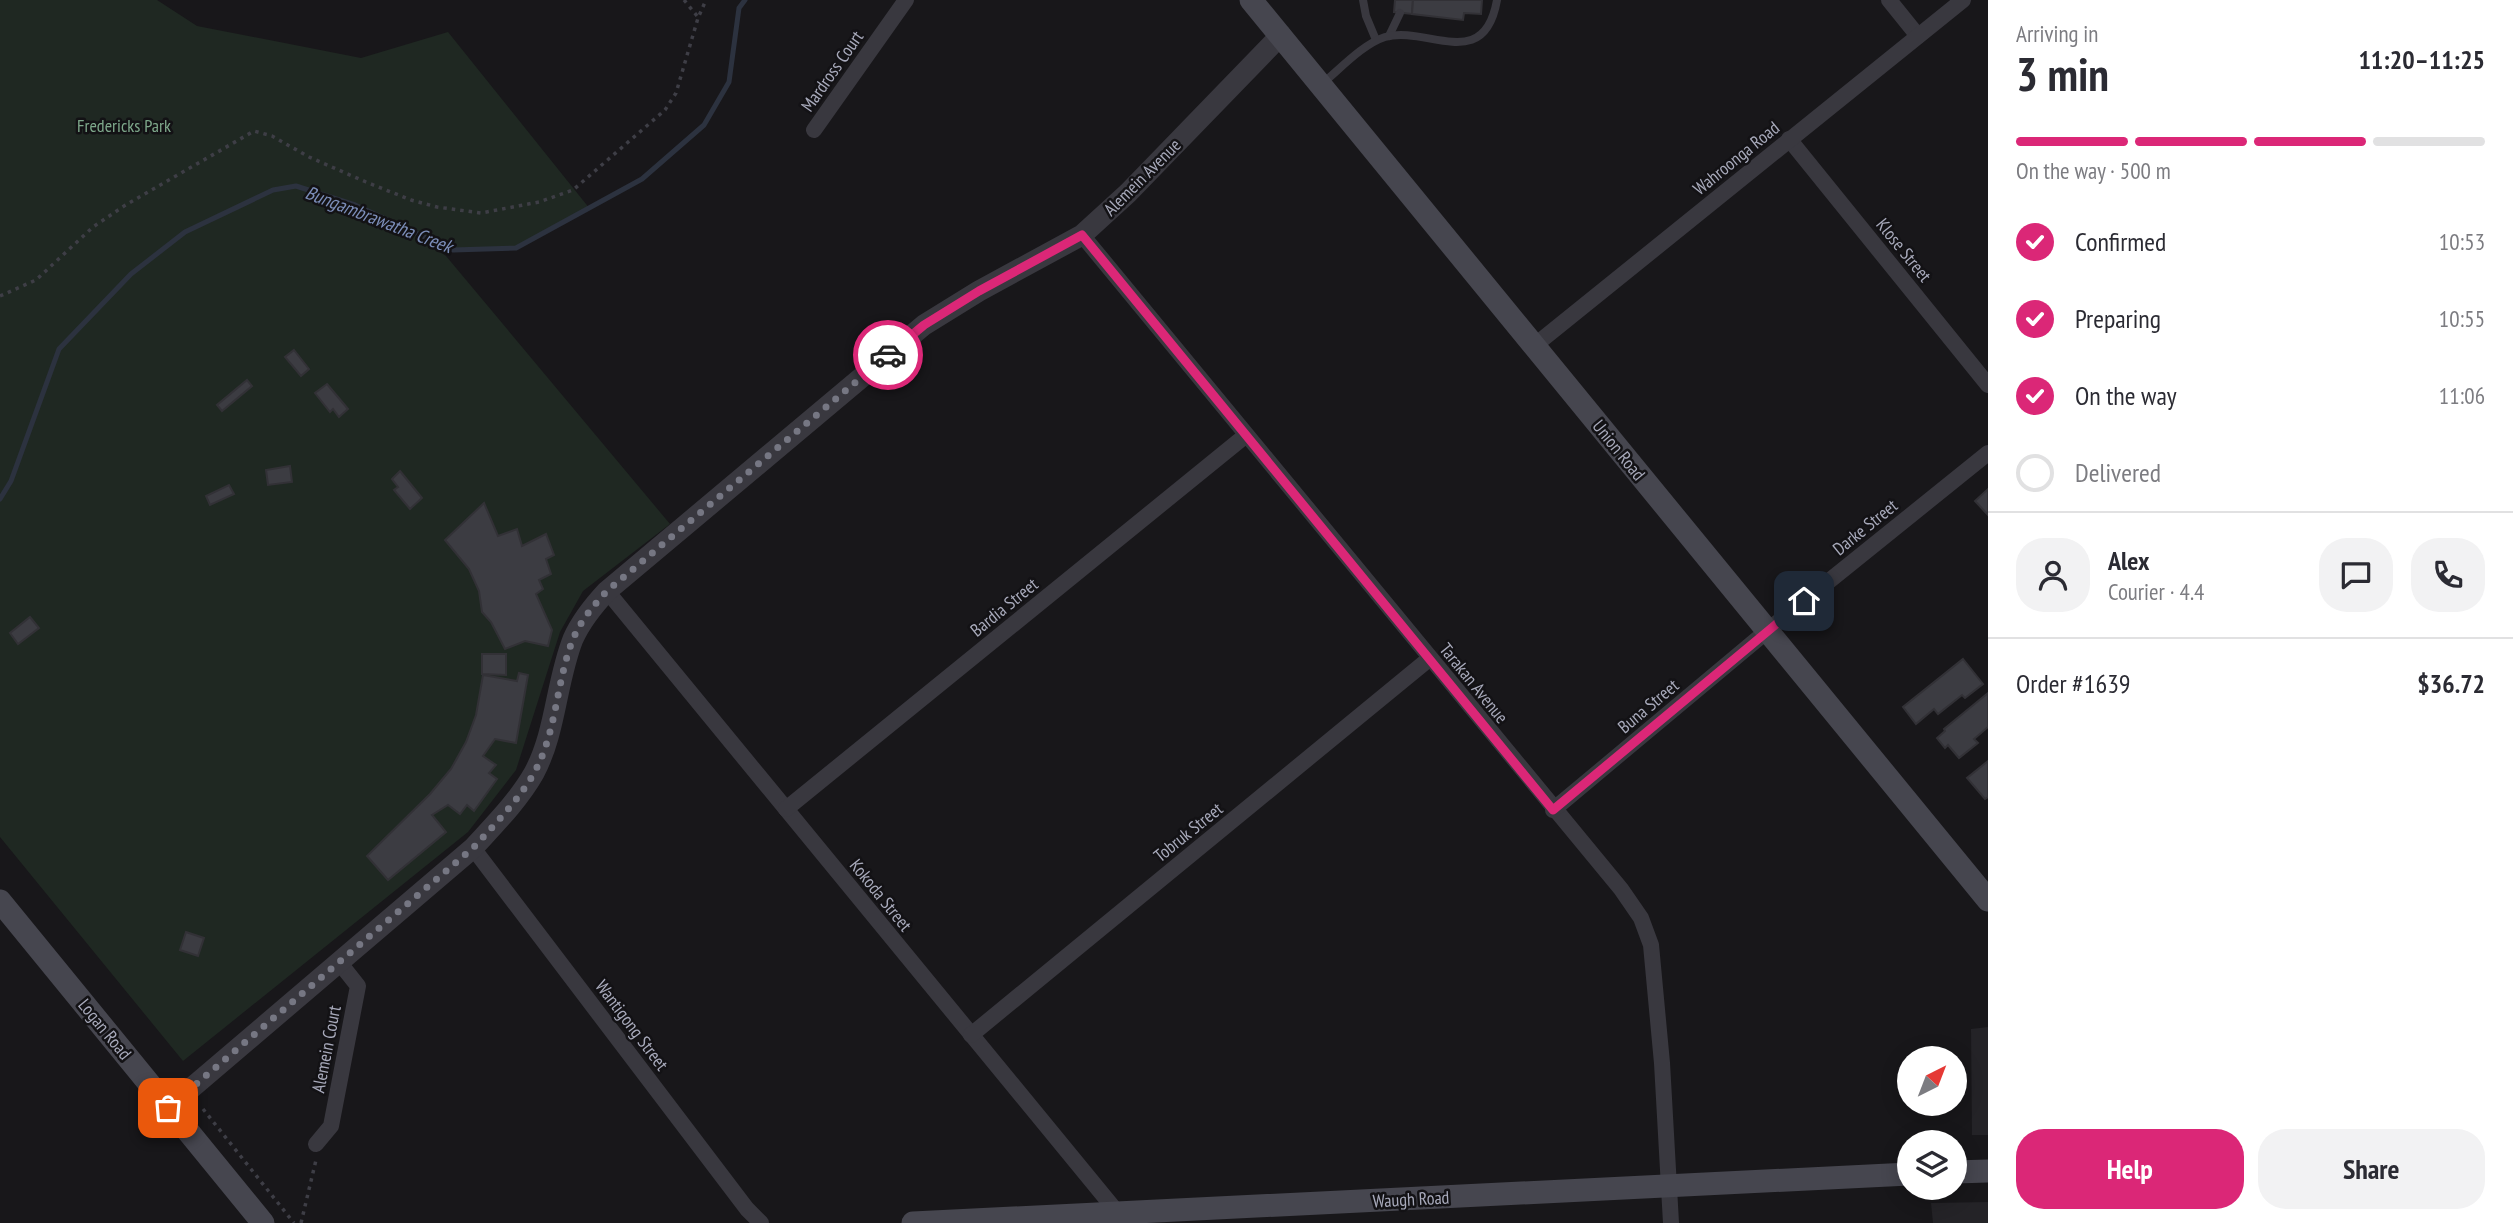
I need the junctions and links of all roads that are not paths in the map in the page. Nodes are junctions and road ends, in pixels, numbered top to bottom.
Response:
1 (906, 0) edge
2 (1251, 0) edge
3 (1363, 0) edge
4 (1497, 0) edge
5 (1889, 0) edge
6 (1963, 0) edge
7 (1400, 13) dead end
8 (1281, 35) junction
9 (1389, 36) junction
10 (1918, 36) junction
11 (1376, 40) junction
12 (1321, 85) junction
13 (814, 130) dead end
14 (1789, 139) junction
15 (1082, 235) junction
16 (1534, 346) junction
17 (1988, 385) edge
18 (1245, 436) junction
19 (1988, 453) edge
20 (607, 591) junction
21 (1767, 631) junction
22 (1429, 659) junction
23 (786, 808) junction
24 (1553, 810) junction
25 (473, 848) junction
26 (1988, 900) edge
27 (0, 901) edge
28 (339, 962) junction
29 (971, 1035) junction
30 (168, 1108) junction
31 (316, 1144) road end
32 (1988, 1171) edge
33 (1967, 1172) edge
34 (1897, 1175) edge
35 (1669, 1186) junction
36 (1121, 1218) edge
37 (263, 1223) edge
38 (761, 1223) edge
39 (913, 1223) edge
40 (1671, 1223) edge

1 - 13 street, Mardross Court
2 - 8 main road, Union Road
3 - 11 lane
4 - 9 lane
5 - 10 street
6 - 10 street, Wahroonga Road
7 - 9 lane
8 - 12 main road, Union Road
8 - 15 street, Alemein Avenue
9 - 11 lane
10 - 14 street, Wahroonga Road
11 - 12 lane
12 - 16 main road, Union Road
14 - 16 street, Wahroonga Road
14 - 17 street, Klose Street
15 - 18 street, Tarakan Avenue
15 - 20 street, Alemein Avenue
16 - 21 main road, Union Road
18 - 22 street, Tarakan Avenue
18 - 23 street, Bardia Street
19 - 21 street, Darke Street
20 - 23 street, Kokoda Street
20 - 25 street, Alemein Avenue
21 - 24 street, Buna Street
21 - 26 main road, Union Road
22 - 24 street, Tarakan Avenue
22 - 29 street, Tobruk Street
23 - 29 street, Kokoda Street
24 - 35 street, Tarakan Avenue
25 - 28 street, Alemein Avenue
25 - 38 street, Wantigong Street
27 - 30 main road, Logan Road
28 - 30 street, Alemein Avenue
28 - 31 street, Alemein Court
29 - 36 street, Kokoda Street
30 - 37 main road, Logan Road
32 - 33 main road
34 - 35 main road, Waugh Road
35 - 36 main road, Waugh Road
35 - 40 street, Tarakan Avenue
36 - 39 main road, Waugh Road

